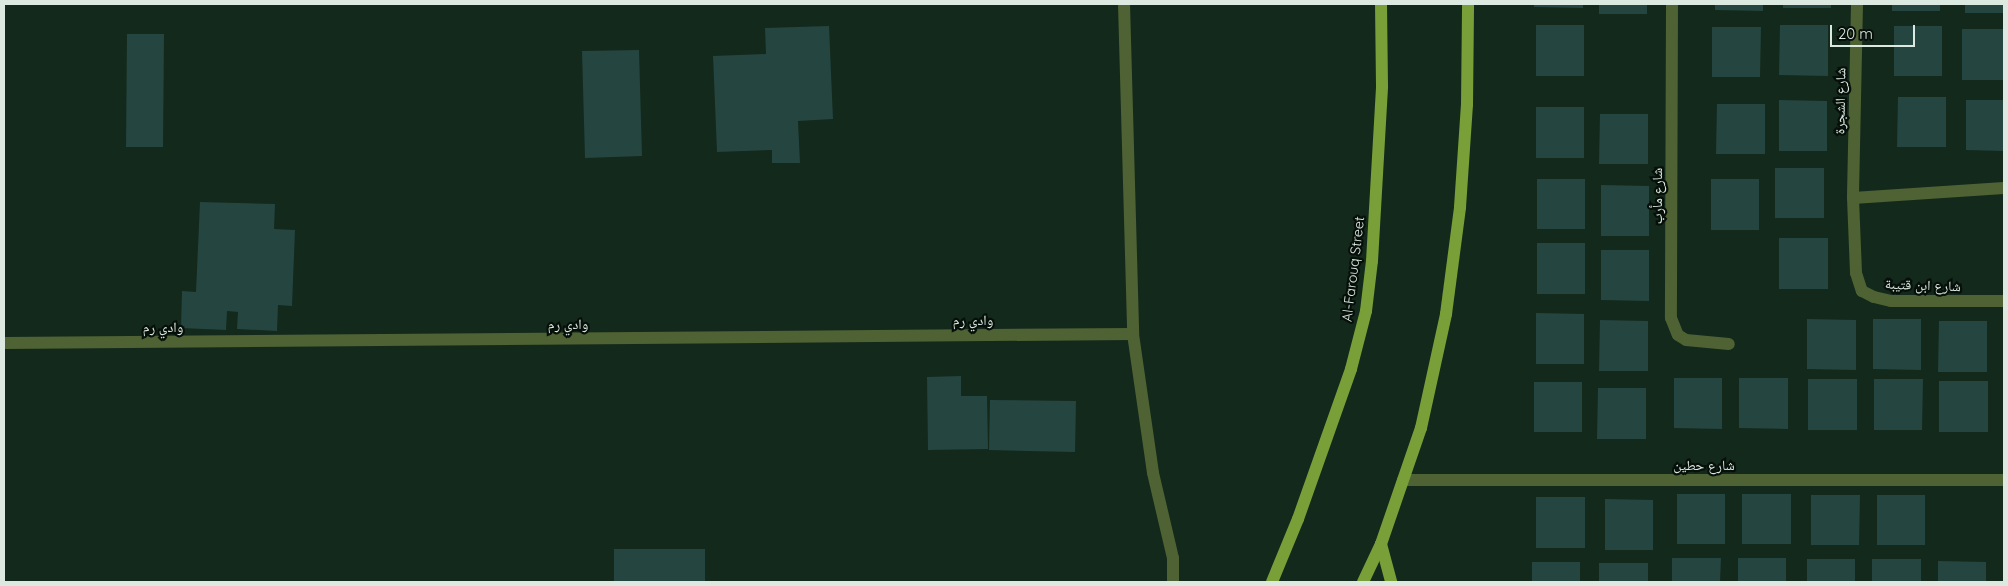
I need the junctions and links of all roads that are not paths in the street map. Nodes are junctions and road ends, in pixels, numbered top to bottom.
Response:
1 (1124, 4) edge
2 (1381, 4) edge
3 (1468, 4) edge
4 (1672, 4) edge
5 (1857, 4) edge
6 (2004, 188) edge
7 (1854, 198) junction
8 (1856, 274) joint
9 (2004, 301) edge
10 (1133, 334) junction
11 (4, 343) edge
12 (1729, 344) dead end
13 (1403, 480) junction
14 (2004, 480) edge
15 (1381, 544) junction
16 (1173, 582) edge
17 (1272, 582) edge
18 (1363, 582) edge
19 (1391, 582) edge

1 - 10 street
2 - 17 main road, Al-Farouq Street
3 - 13 main road
4 - 12 street, شارع مأرب
5 - 7 street, شارع الشجرة
6 - 7 street
7 - 8 street, شارع الشجرة
8 - 9 street, شارع ابن قتيبة
10 - 11 street, وادي رم
10 - 16 street
13 - 14 street, شارع حطين
13 - 15 main road
15 - 18 main road
15 - 19 main road

